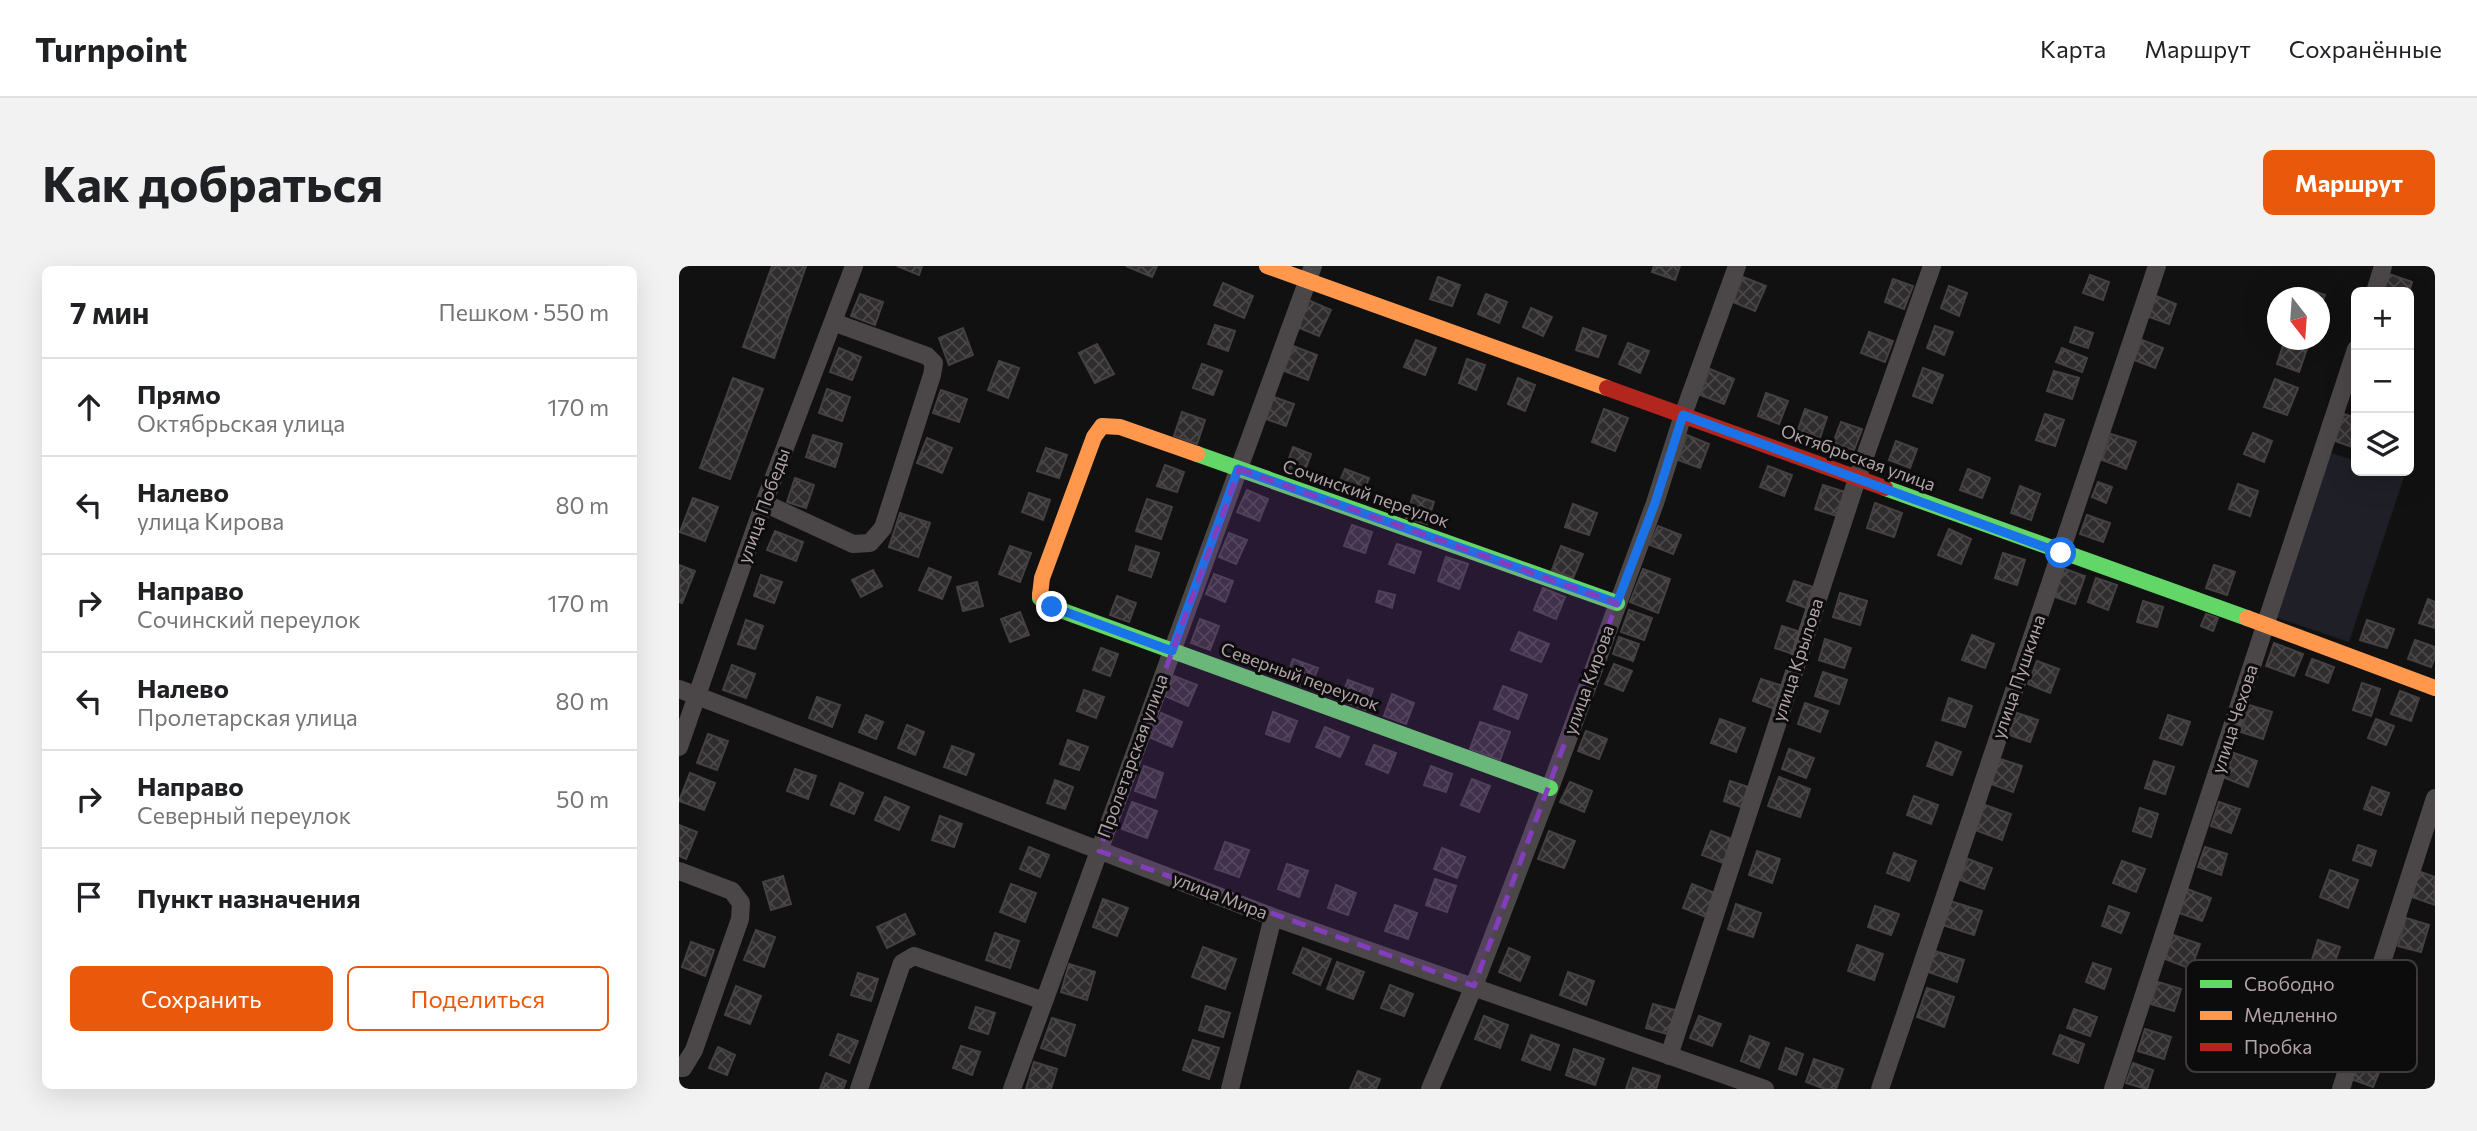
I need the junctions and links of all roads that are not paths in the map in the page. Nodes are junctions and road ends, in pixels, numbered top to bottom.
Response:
1 (854, 266) edge
2 (1267, 266) edge
3 (1737, 266) edge
4 (1931, 266) edge
5 (2157, 266) edge
6 (2383, 266) edge
7 (1310, 273) edge
8 (2377, 287) edge
9 (833, 322) junction
10 (2356, 350) edge
11 (1683, 415) junction
12 (1238, 469) junction
13 (1857, 479) junction
14 (764, 503) junction
15 (2061, 553) junction
16 (1040, 598) joint
17 (1617, 603) junction
18 (2266, 625) junction
19 (1172, 651) junction
20 (2435, 688) edge
21 (679, 689) edge
22 (698, 695) junction
23 (679, 747) edge
24 (1550, 788) junction
25 (2435, 798) edge
26 (1099, 850) junction
27 (679, 871) edge
28 (1273, 917) junction
29 (2383, 960) edge
30 (1474, 986) junction
31 (1044, 1001) junction
32 (1669, 1056) junction
33 (679, 1068) edge
34 (2346, 1072) edge
35 (859, 1089) edge
36 (1012, 1089) edge
37 (1230, 1089) edge
38 (1430, 1089) edge
39 (1765, 1089) edge
40 (1881, 1089) edge
41 (2113, 1089) edge
42 (2341, 1089) edge

1 - 9 street, улица Победы
2 - 7 street, Октябрьская улица
3 - 11 street, улица Кирова
4 - 13 street, улица Крылова
5 - 15 street, улица Пушкина
6 - 8 street
7 - 11 street, Октябрьская улица
7 - 12 street, Пролетарская улица
9 - 14 street, улица Победы
9 - 14 street
10 - 18 street, улица Чехова
11 - 13 street, Октябрьская улица
11 - 17 street, улица Кирова
12 - 16 street, Сочинский переулок
12 - 17 street, Сочинский переулок
12 - 19 street, Пролетарская улица
13 - 15 street, Октябрьская улица
13 - 32 street, улица Крылова
14 - 22 street, улица Победы
15 - 18 street, Октябрьская улица
15 - 40 street, улица Пушкина
16 - 19 street, Северный переулок
17 - 24 street, улица Кирова
18 - 20 street, Октябрьская улица
18 - 41 street, улица Чехова
19 - 24 street, Северный переулок
19 - 26 street, Пролетарская улица
21 - 22 street, улица Мира
22 - 23 street, улица Победы
22 - 26 street, улица Мира
24 - 30 street, улица Кирова
25 - 29 street
26 - 28 street, улица Мира
26 - 31 street, Пролетарская улица
27 - 33 street
28 - 30 street, улица Мира
28 - 37 street
30 - 32 street, улица Мира
30 - 38 street, улица Кирова
31 - 35 street
31 - 36 street, Пролетарская улица
32 - 39 street, улица Мира
34 - 42 street

